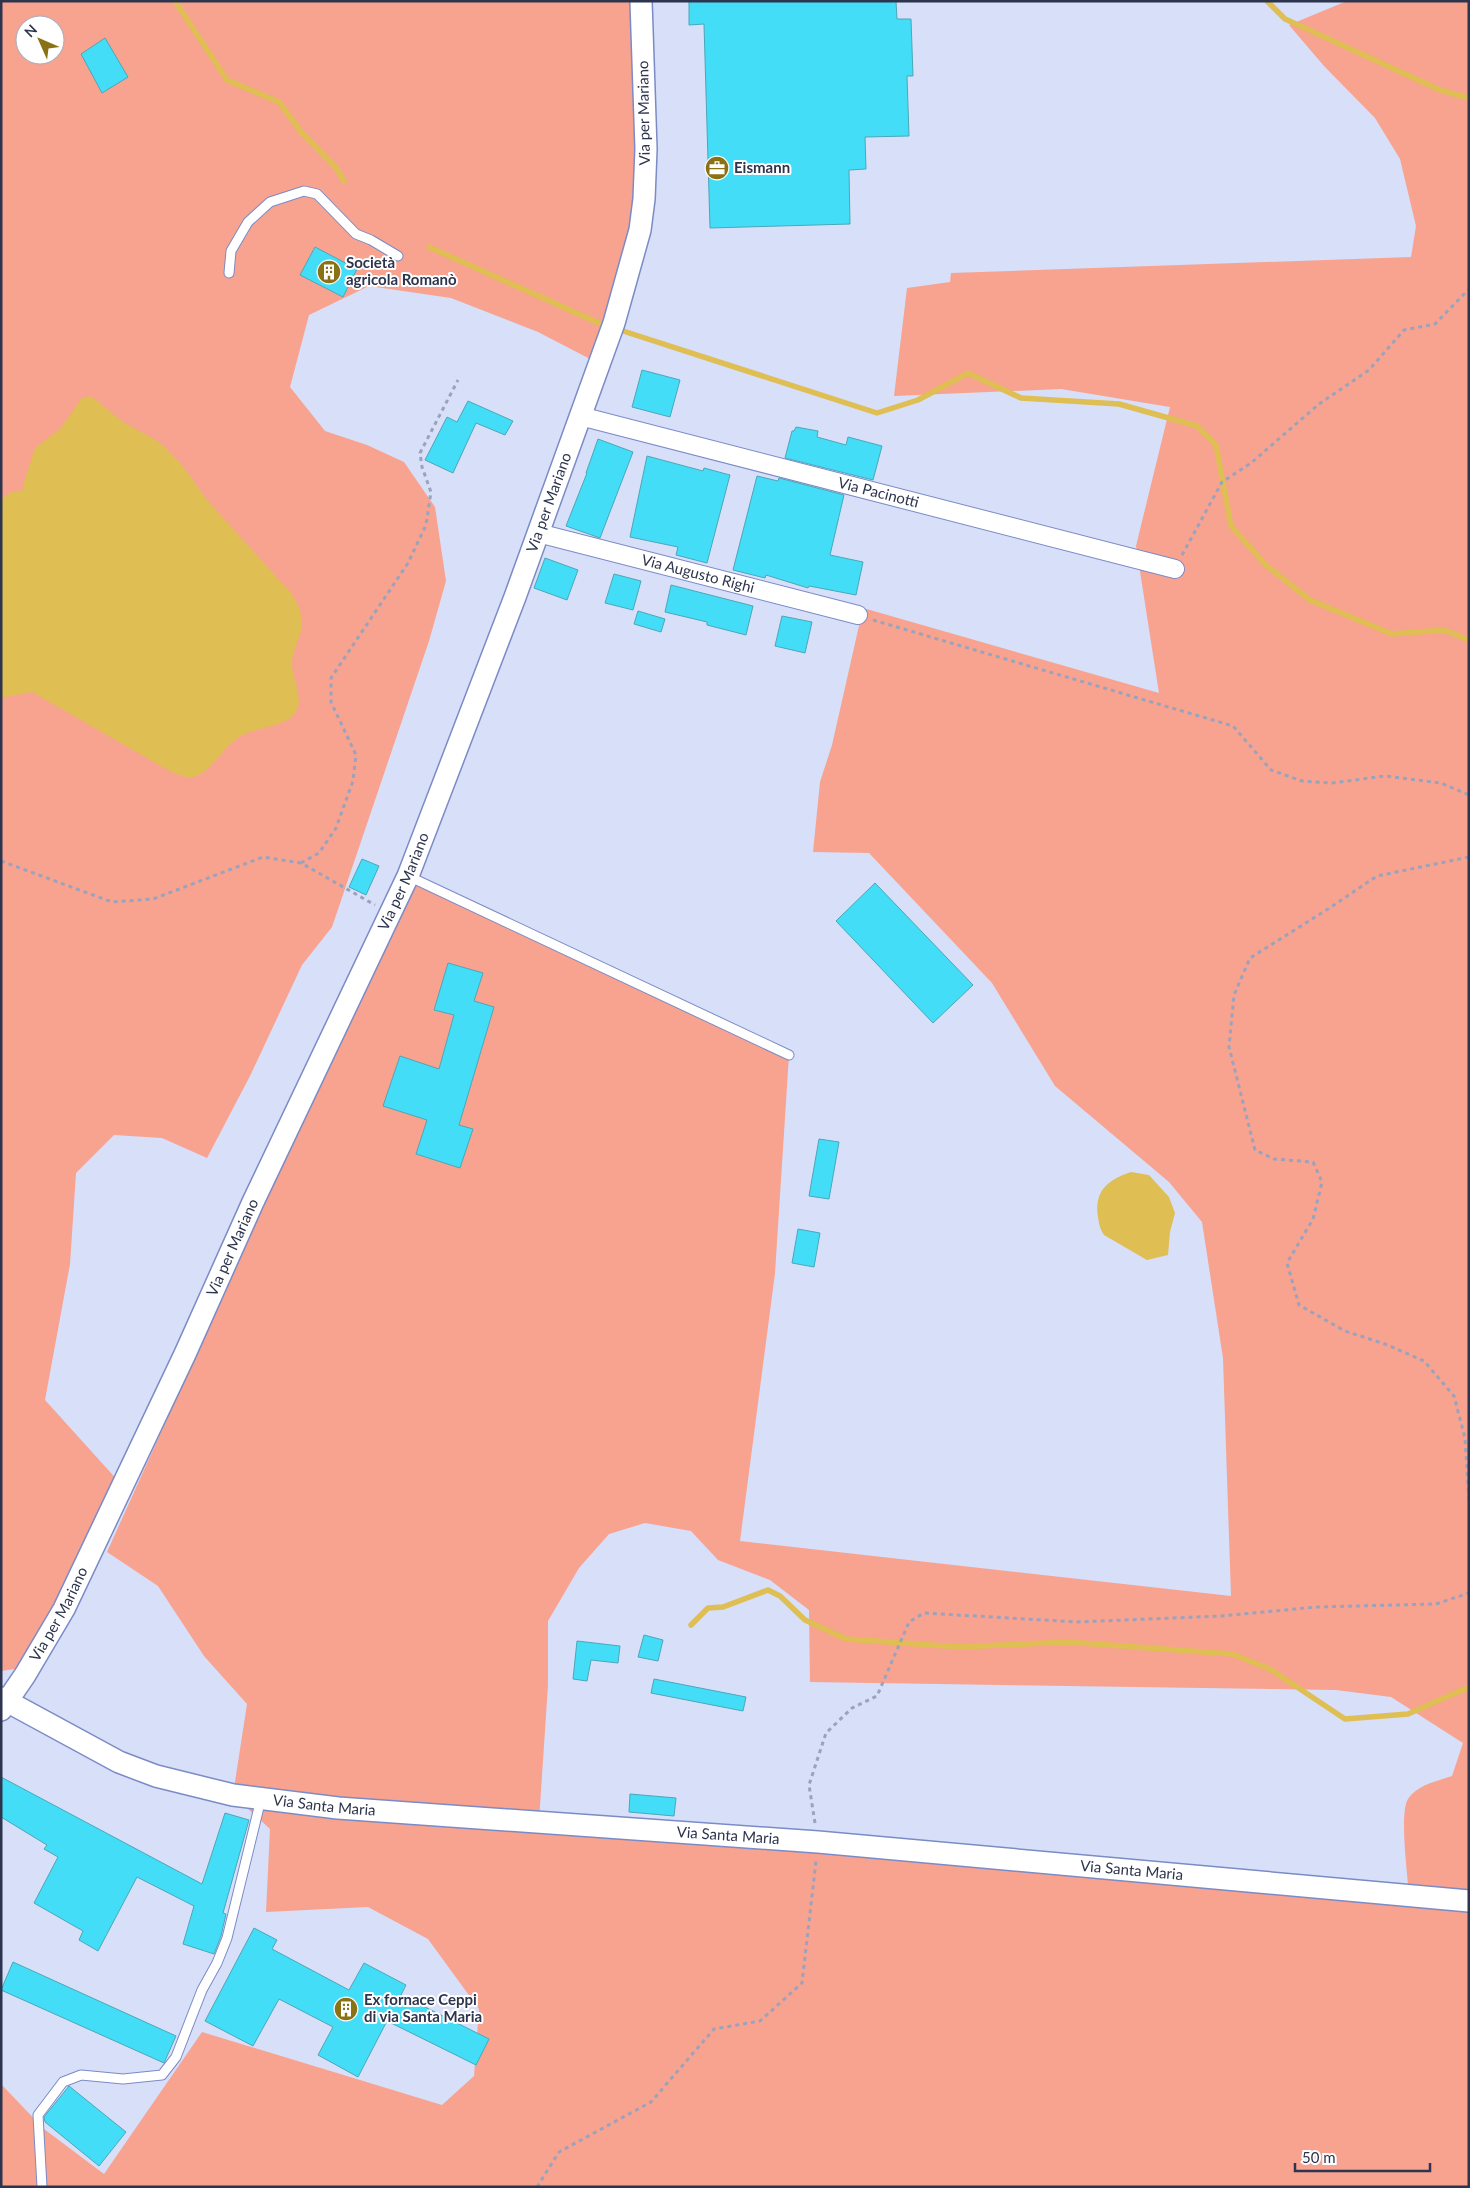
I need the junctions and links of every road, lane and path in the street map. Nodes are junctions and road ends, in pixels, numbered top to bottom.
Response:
1 (641, 1) edge
2 (398, 256) dead end
3 (229, 273) dead end
4 (1469, 289) edge
5 (458, 380) dead end
6 (580, 416) junction
7 (538, 533) junction
8 (1175, 569) joint
9 (858, 616) joint
10 (1469, 795) edge
11 (1469, 857) edge
12 (1, 861) edge
13 (301, 863) junction
14 (408, 876) junction
15 (390, 914) junction
16 (789, 1055) dead end
17 (1469, 1501) edge
18 (1469, 1593) edge
19 (3, 1703) edge
20 (261, 1798) junction
21 (818, 1842) junction
22 (1469, 1901) edge
23 (42, 2187) edge
24 (537, 2187) edge

1 - 6 street, Via per Mariano
2 - 3 lane
4 - 8 path
5 - 13 path
6 - 7 street, Via per Mariano
6 - 8 street, Via Pacinotti
7 - 9 street, Via Augusto Righi
7 - 14 street, Via per Mariano
9 - 10 path
11 - 17 path
12 - 13 path
13 - 15 path
14 - 15 street, Via per Mariano
14 - 16 lane
15 - 19 street, Via per Mariano
18 - 21 path
19 - 20 street, Via Santa Maria
20 - 21 street, Via Santa Maria
20 - 23 lane
21 - 22 street, Via Santa Maria
21 - 24 path

